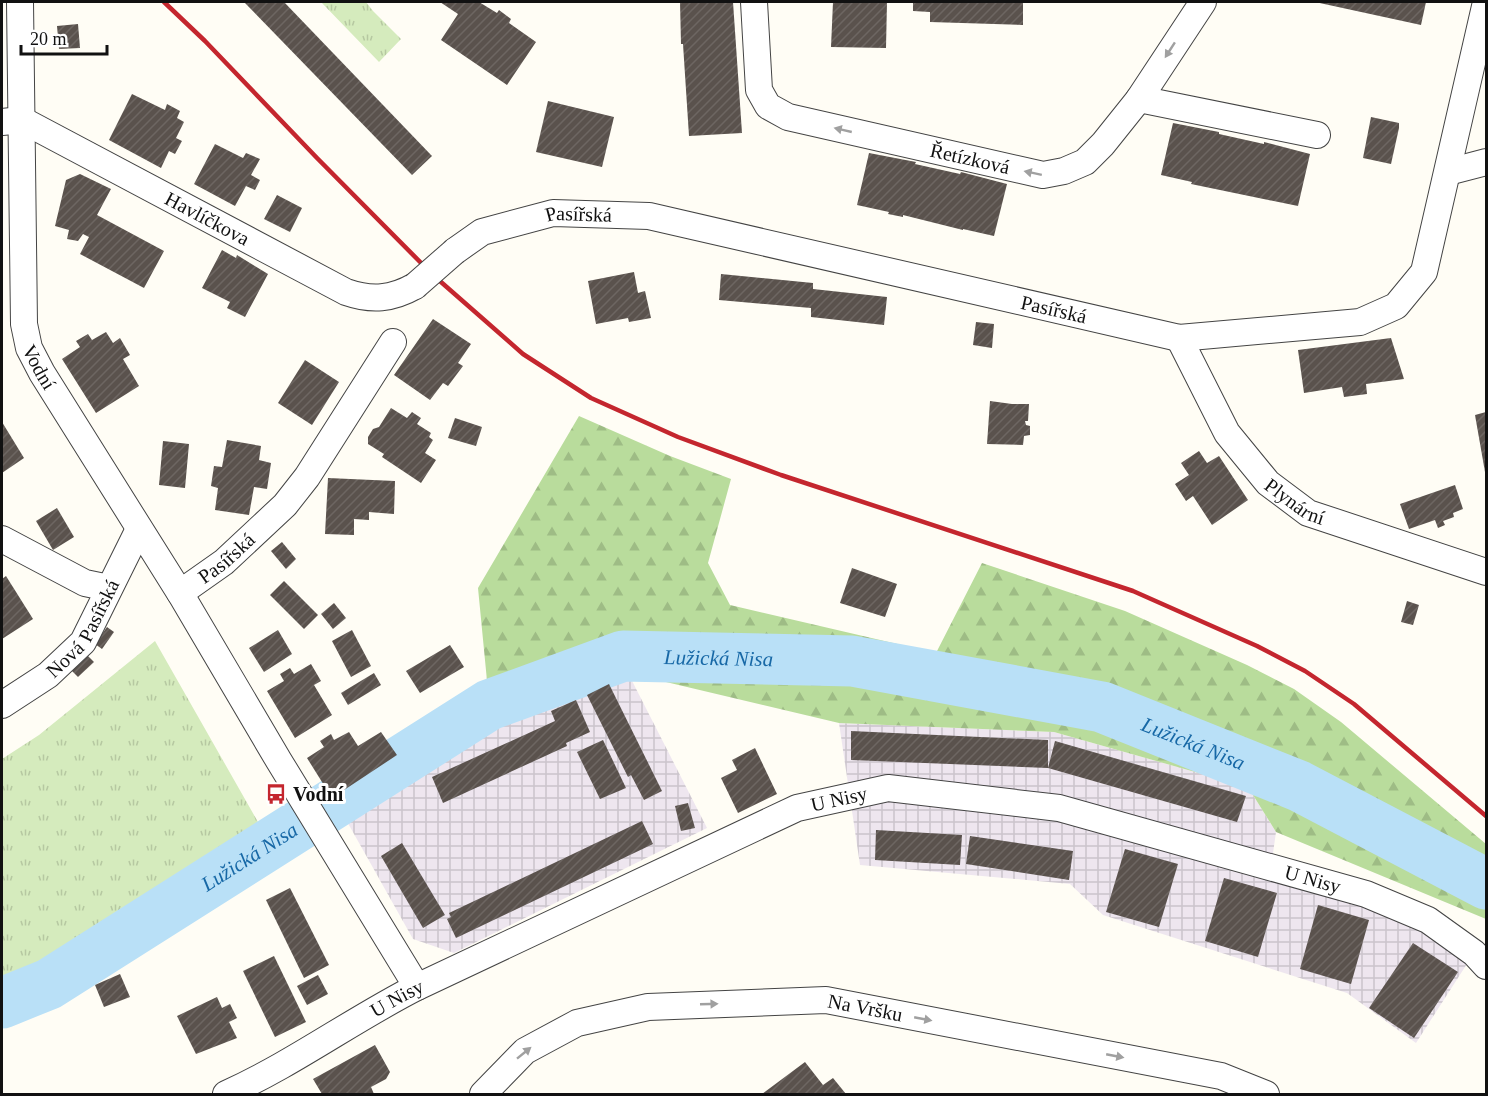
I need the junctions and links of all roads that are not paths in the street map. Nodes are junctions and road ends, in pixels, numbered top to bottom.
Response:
1 (20, 2) edge
2 (754, 2) edge
3 (1203, 2) edge
4 (1486, 2) edge
5 (1139, 99) junction
6 (12, 121) edge
7 (1317, 135) dead end
8 (1486, 162) edge
9 (1448, 172) junction
10 (415, 286) joint
11 (1179, 338) junction
12 (393, 342) dead end
13 (139, 529) junction
14 (2, 539) edge
15 (1486, 572) edge
16 (110, 588) junction
17 (180, 593) junction
18 (2, 705) edge
19 (1486, 966) edge
20 (417, 987) junction
21 (226, 1095) edge
22 (483, 1095) edge
23 (1266, 1095) edge

1 - 6 street, Vodní
5 -> 2 street, Řetízková
3 -> 5 street, Řetízková
4 - 9 street, Pasířská
5 - 7 street
6 - 10 street, Havlíčkova
6 - 13 street, Vodní
8 - 9 street
9 - 11 street, Pasířská
10 - 11 street, Pasířská, bridge
11 - 15 street, Plynární
12 - 17 street, Pasířská
13 - 16 street, Nová Pasířská
13 - 17 street, Vodní
14 - 16 street
16 - 18 street, Nová Pasířská
17 - 20 street, Vodní
19 - 20 street, U Nisy
20 - 21 street, U Nisy
22 -> 23 street, Na Vršku

